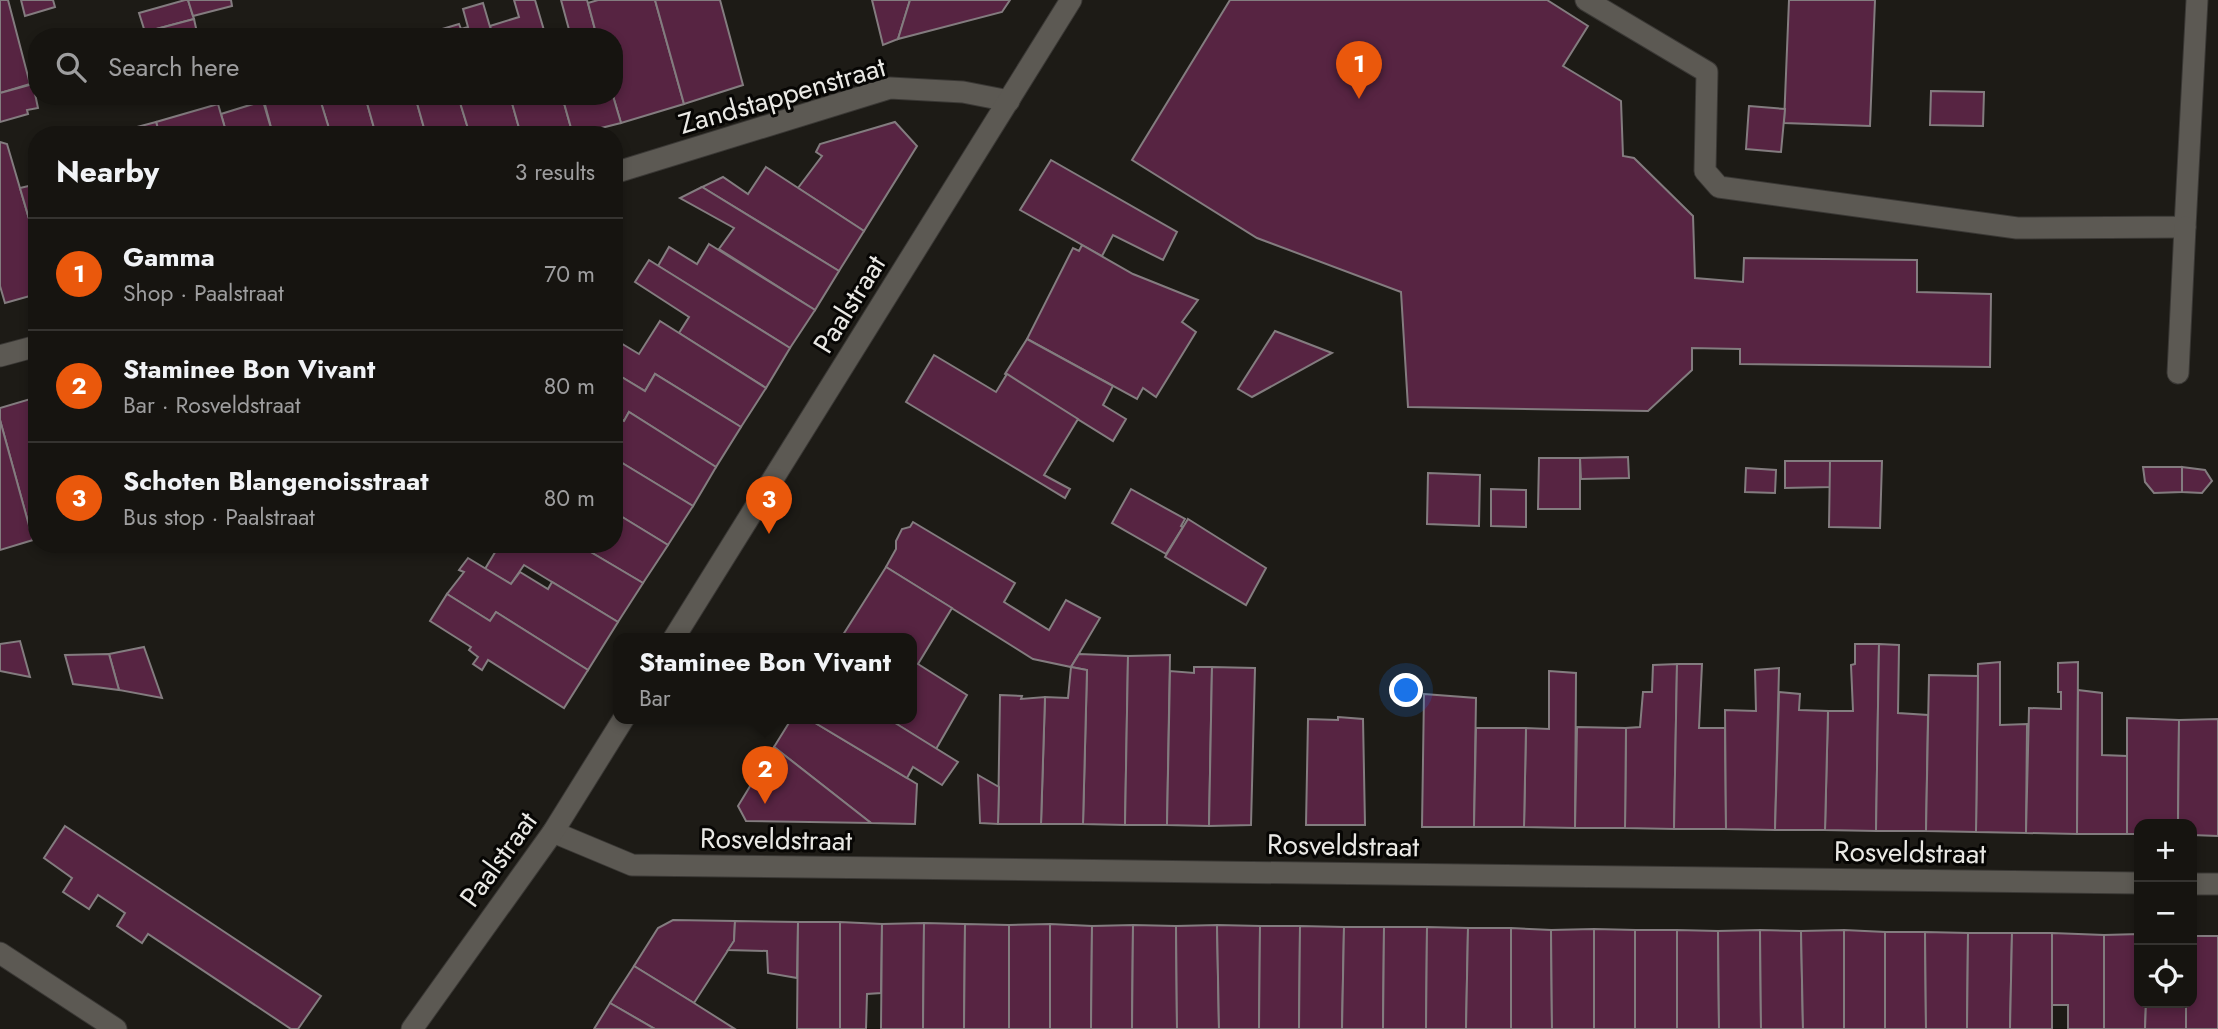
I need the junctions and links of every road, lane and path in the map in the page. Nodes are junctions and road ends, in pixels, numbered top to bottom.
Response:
1 (1071, 0) edge
2 (1586, 0) edge
3 (2197, 0) edge
4 (1009, 101) junction
5 (623, 170) edge
6 (2185, 227) junction
7 (28, 348) edge
8 (0, 356) edge
9 (2178, 373) dead end
10 (677, 633) edge
11 (620, 724) edge
12 (553, 832) junction
13 (2134, 883) edge
14 (2197, 884) edge
15 (2218, 884) edge
16 (0, 953) edge
17 (116, 1029) edge
18 (412, 1029) edge

1 - 4 street, Paalstraat
2 - 6 street
3 - 6 street
4 - 5 street, Zandstappenstraat
4 - 10 street, Paalstraat
6 - 9 street
7 - 8 street
11 - 12 street, Paalstraat
12 - 13 street, Rosveldstraat
12 - 18 street, Paalstraat
14 - 15 street
16 - 17 street

